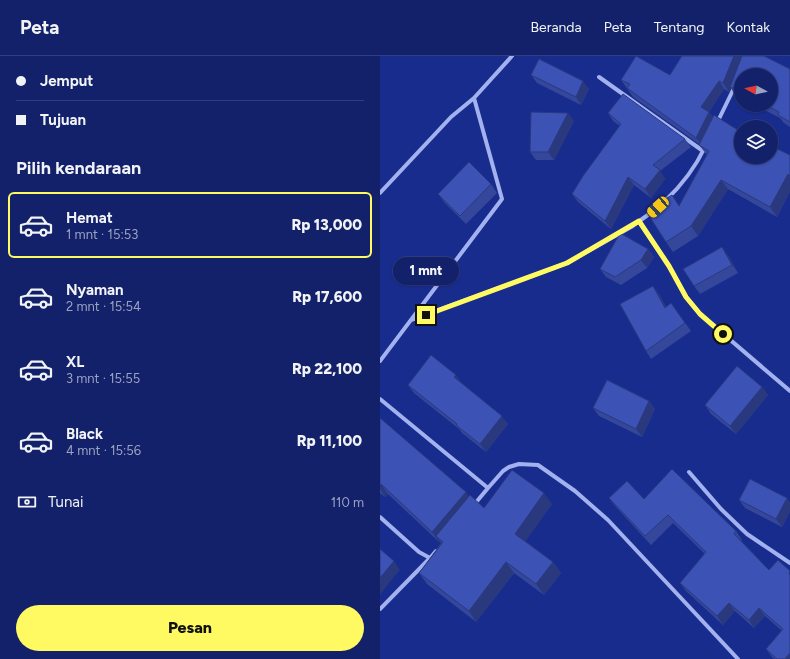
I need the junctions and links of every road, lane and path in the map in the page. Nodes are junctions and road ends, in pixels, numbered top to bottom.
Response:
1 (512, 56) edge
2 (600, 77) dead end
3 (734, 88) edge
4 (474, 98) junction
5 (713, 131) edge
6 (707, 144) edge
7 (703, 151) junction
8 (380, 193) edge
9 (663, 202) edge
10 (658, 207) edge
11 (639, 221) junction
12 (411, 320) junction
13 (380, 361) edge
14 (790, 391) edge
15 (380, 399) edge
16 (689, 472) dead end
17 (488, 488) junction
18 (469, 511) edge
19 (380, 517) edge
20 (438, 549) edge
21 (430, 558) junction
22 (790, 563) edge
23 (380, 608) edge
24 (738, 659) edge

1 - 4 street
2 - 7 street
3 - 5 street
4 - 8 street
4 - 12 street
6 - 7 street
7 - 9 street
10 - 11 street
11 - 12 street
11 - 14 street
12 - 13 street
15 - 17 street
16 - 22 street
17 - 18 street
17 - 24 street
19 - 21 street
20 - 21 street
21 - 23 street

